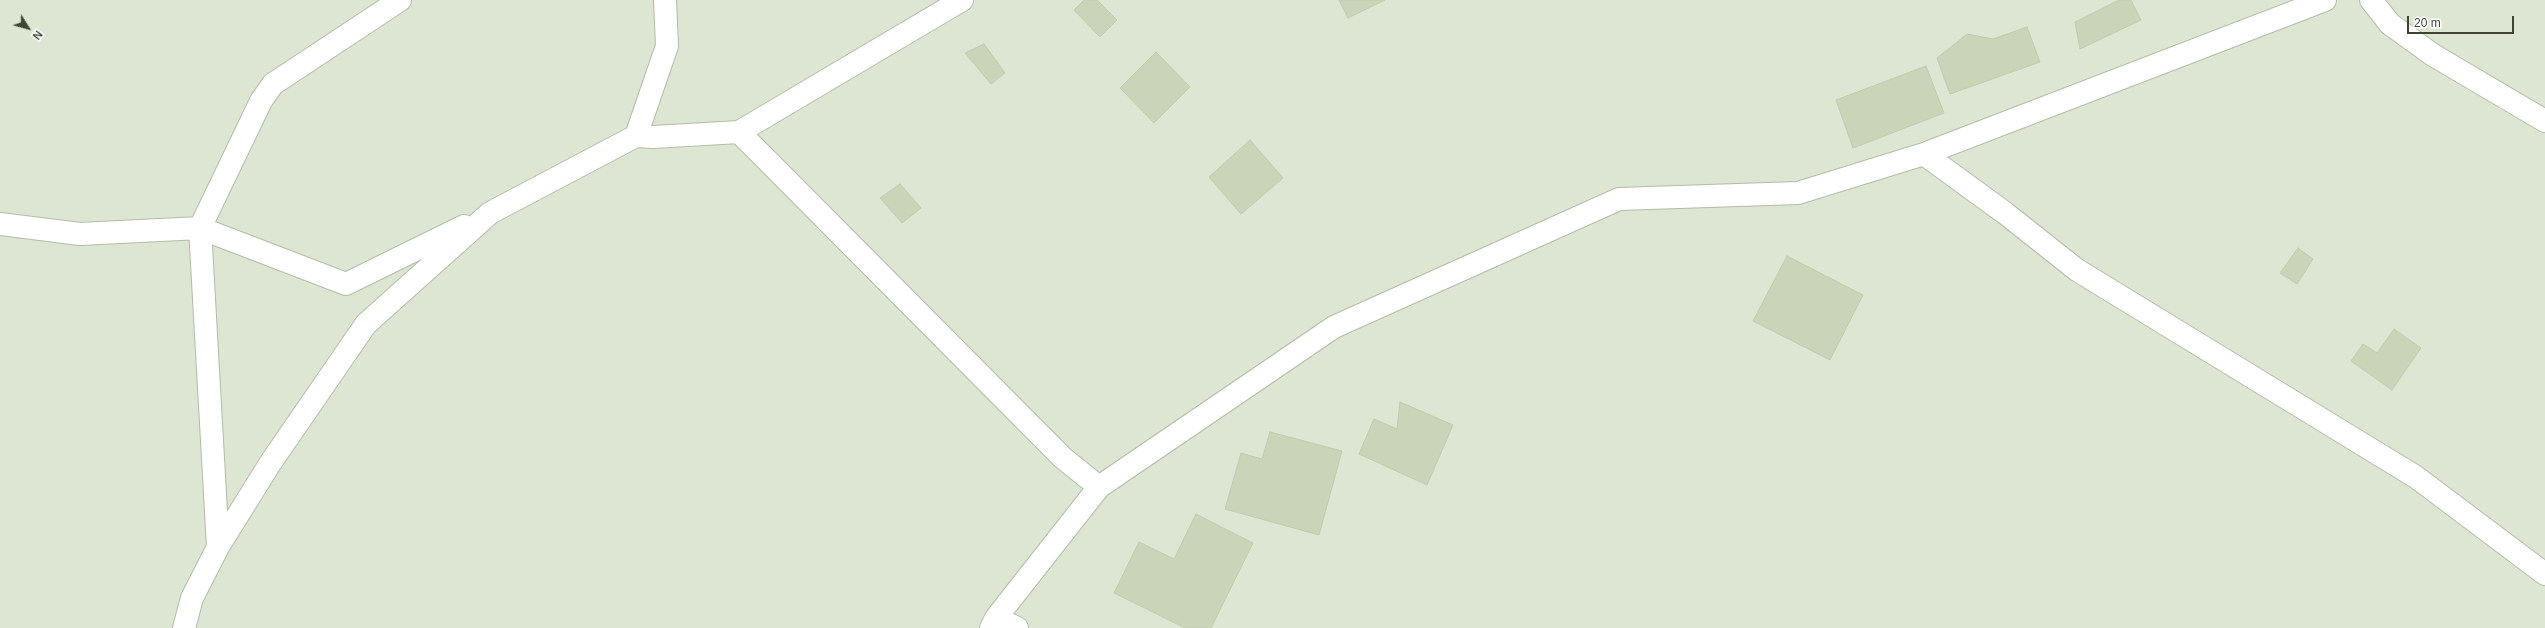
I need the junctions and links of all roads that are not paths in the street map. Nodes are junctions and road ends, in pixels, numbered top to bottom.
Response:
1 (400, 0) edge
2 (665, 0) edge
3 (962, 0) edge
4 (2325, 0) edge
5 (2371, 0) edge
6 (2545, 121) edge
7 (739, 132) junction
8 (636, 136) junction
9 (1924, 154) junction
10 (490, 213) junction
11 (0, 224) edge
12 (200, 228) junction
13 (1100, 487) junction
14 (218, 547) junction
15 (2545, 574) edge
16 (994, 623) edge
17 (184, 628) edge
18 (1017, 628) edge

1 - 12 street
2 - 8 street
3 - 7 street
4 - 9 street
5 - 6 street
7 - 8 street
7 - 13 street
8 - 10 street
9 - 13 street
9 - 15 street
10 - 12 street
10 - 14 street
11 - 12 street
12 - 14 street
13 - 16 street
14 - 17 street
16 - 18 street

